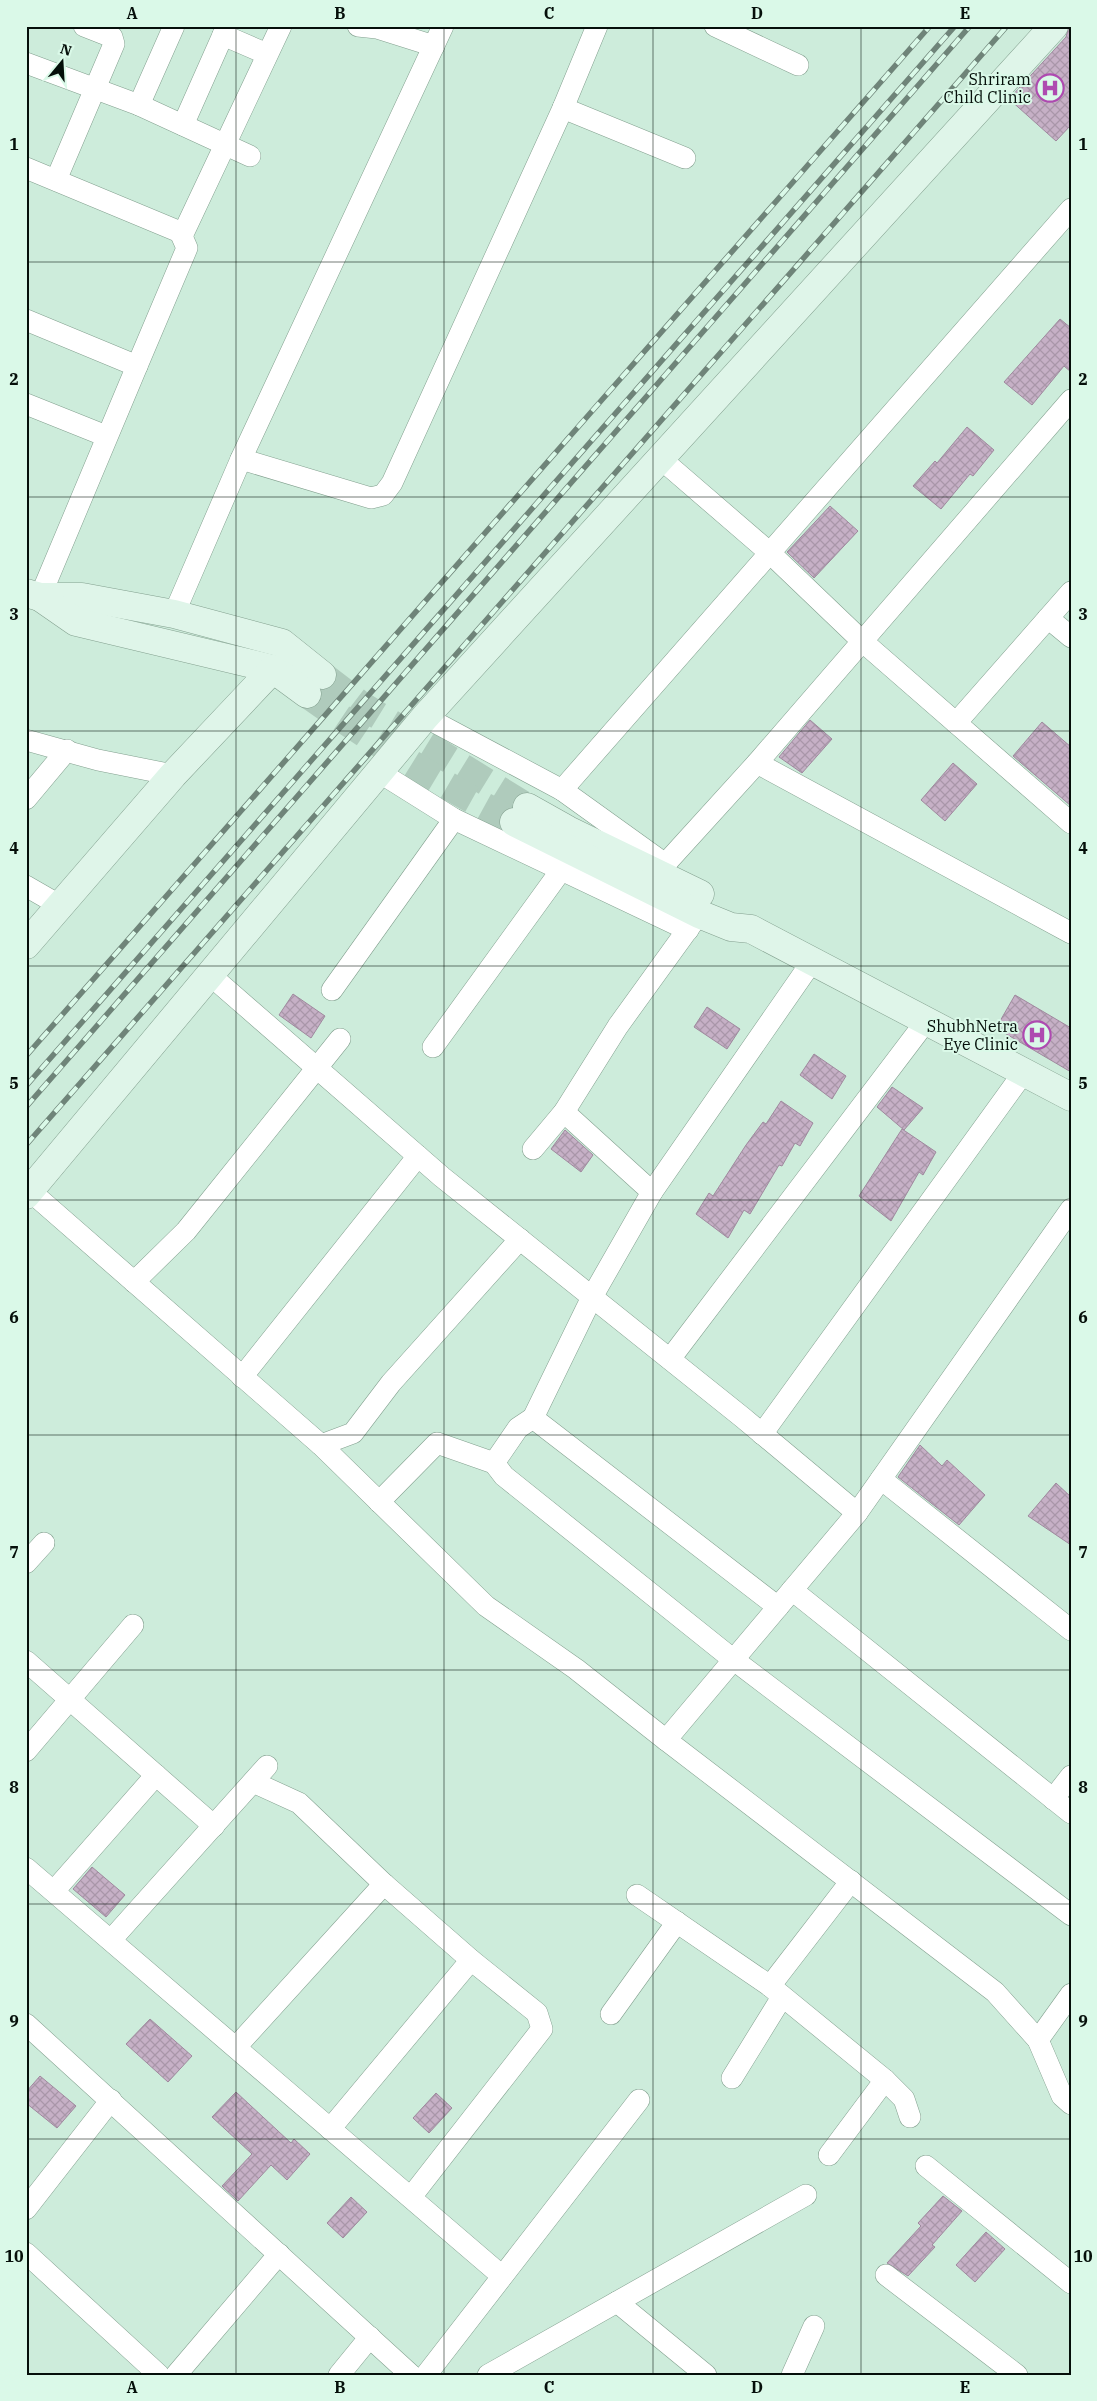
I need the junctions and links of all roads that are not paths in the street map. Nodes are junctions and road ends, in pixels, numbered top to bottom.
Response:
1 (84, 26) edge
2 (174, 26) edge
3 (281, 26) edge
4 (358, 26) edge
5 (444, 26) edge
6 (597, 26) edge
7 (715, 26) edge
8 (1054, 26) edge
9 (225, 31) edge
10 (434, 46) junction
11 (267, 54) junction
12 (26, 63) edge
13 (798, 65) dead end
14 (95, 89) junction
15 (139, 105) junction
16 (563, 108) junction
17 (183, 125) junction
18 (225, 144) junction
19 (250, 156) dead end
20 (685, 158) dead end
21 (26, 168) edge
22 (56, 180) junction
23 (1071, 209) edge
24 (182, 236) junction
25 (26, 320) edge
26 (137, 366) junction
27 (1071, 400) edge
28 (26, 404) edge
29 (106, 436) junction
30 (241, 459) junction
31 (660, 459) junction
32 (770, 553) junction
33 (1071, 592) edge
34 (33, 595) edge
35 (174, 614) junction
36 (1048, 618) junction
37 (1071, 637) edge
38 (862, 641) junction
39 (273, 669) junction
40 (425, 717) junction
41 (956, 723) junction
42 (26, 740) edge
43 (67, 750) junction
44 (757, 763) junction
45 (379, 772) junction
46 (173, 775) junction
47 (562, 790) junction
48 (26, 799) edge
49 (520, 814) tunnel mouth
50 (454, 819) junction
51 (1071, 823) edge
52 (562, 869) junction
53 (667, 879) junction
54 (26, 886) edge
55 (59, 905) junction
56 (693, 922) junction
57 (751, 929) junction
58 (1071, 933) edge
59 (26, 945) edge
60 (813, 960) junction
61 (210, 975) junction
62 (332, 990) dead end
63 (927, 1020) junction
64 (340, 1039) dead end
65 (433, 1047) dead end
66 (316, 1067) junction
67 (1024, 1072) junction
68 (1071, 1097) edge
69 (564, 1112) junction
70 (534, 1149) dead end
71 (418, 1156) junction
72 (652, 1192) junction
73 (28, 1193) edge
74 (1071, 1209) edge
75 (520, 1239) junction
76 (134, 1282) junction
77 (592, 1297) junction
78 (670, 1359) junction
79 (242, 1377) junction
80 (533, 1418) junction
81 (762, 1434) junction
82 (321, 1446) junction
83 (494, 1462) junction
84 (881, 1479) junction
85 (379, 1502) junction
86 (857, 1513) junction
87 (44, 1543) dead end
88 (26, 1563) edge
89 (792, 1590) junction
90 (778, 1607) junction
91 (133, 1625) dead end
92 (1071, 1630) edge
93 (734, 1658) junction
94 (26, 1660) edge
95 (70, 1698) junction
96 (666, 1740) junction
97 (26, 1751) edge
98 (267, 1766) dead end
99 (156, 1774) junction
100 (1071, 1776) edge
101 (253, 1782) junction
102 (1053, 1799) junction
103 (1071, 1813) edge
104 (214, 1826) junction
105 (26, 1868) edge
106 (851, 1882) junction
107 (384, 1884) junction
108 (54, 1890) junction
109 (637, 1895) dead end
110 (1071, 1915) edge
111 (677, 1922) junction
112 (111, 1940) junction
113 (472, 1960) junction
114 (776, 1991) junction
115 (1071, 1994) edge
116 (611, 2014) dead end
117 (26, 2024) edge
118 (1038, 2040) junction
119 (236, 2047) junction
120 (732, 2078) dead end
121 (885, 2080) junction
122 (111, 2100) junction
123 (639, 2100) dead end
124 (1071, 2104) edge
125 (910, 2117) dead end
126 (330, 2129) junction
127 (829, 2155) dead end
128 (926, 2166) dead end
129 (806, 2195) dead end
130 (411, 2197) junction
131 (26, 2209) edge
132 (26, 2253) edge
133 (279, 2254) junction
134 (886, 2275) dead end
135 (502, 2276) junction
136 (1071, 2283) edge
137 (617, 2302) junction
138 (814, 2326) dead end
139 (370, 2337) junction
140 (160, 2375) edge
141 (176, 2375) edge
142 (339, 2375) edge
143 (411, 2375) edge
144 (426, 2375) edge
145 (488, 2375) edge
146 (706, 2375) edge
147 (792, 2375) edge
148 (1017, 2375) edge

1 - 14 street
2 - 15 street
3 - 11 street
4 - 10 street
5 - 10 street
6 - 16 street
7 - 13 street
8 - 31 street
9 - 11 street
9 - 17 street
10 - 30 street
11 - 18 street
12 - 14 street
14 - 15 street
14 - 22 street
15 - 17 street
16 - 20 street
16 - 30 street
17 - 18 street
18 - 19 street
18 - 24 street
21 - 22 street
22 - 24 street
23 - 32 street
24 - 26 street
25 - 26 street
26 - 29 street
27 - 38 street
28 - 29 street
29 - 34 street
30 - 35 street
31 - 32 street
31 - 40 street
32 - 38 street
32 - 47 street
33 - 36 street
34 - 35 street
34 - 39 street
35 - 39 street
36 - 37 street
36 - 41 street
38 - 41 street
38 - 44 street
39 - 46 street
40 - 45 street
40 - 47 street
41 - 51 street
42 - 43 street
43 - 46 street
43 - 48 street
44 - 53 street
44 - 58 street
45 - 50 street
45 - 61 street
46 - 55 street
47 - 53 street
49 - 53 street
50 - 52 street
50 - 62 street
52 - 56 street
52 - 65 street
53 - 56 street
53 - 57 street
54 - 55 street
55 - 59 street
56 - 57 street
56 - 69 street
57 - 60 street
60 - 63 street
60 - 72 street
61 - 66 street
61 - 73 street
63 - 67 street
63 - 78 street
64 - 66 street
66 - 71 street
66 - 76 street
67 - 68 street
67 - 81 street
69 - 70 street
69 - 72 street
71 - 75 street
71 - 79 street
72 - 77 street
73 - 76 street
74 - 84 street
75 - 77 street
75 - 82 street
76 - 79 street
77 - 78 street
77 - 80 street
78 - 81 street
79 - 82 street
80 - 83 street
80 - 90 street
81 - 86 street
82 - 85 street
83 - 85 street
83 - 93 street
84 - 86 street
84 - 92 street
85 - 96 street
86 - 89 street
87 - 88 street
89 - 90 street
89 - 102 street
90 - 93 street
91 - 95 street
93 - 96 street
93 - 110 street
94 - 95 street
95 - 97 street
95 - 99 street
96 - 106 street
98 - 101 street
99 - 104 street
99 - 108 street
100 - 102 street
101 - 104 street
101 - 107 street
102 - 103 street
104 - 112 street
105 - 108 street
106 - 114 street
106 - 118 street
107 - 113 street
107 - 119 street
108 - 112 street
109 - 111 street
111 - 114 street
111 - 116 street
112 - 119 street
113 - 126 street
113 - 130 street
114 - 120 street
114 - 121 street
115 - 118 street
117 - 122 street
118 - 124 street
119 - 126 street
121 - 125 street
121 - 127 street
122 - 131 street
122 - 133 street
123 - 135 street
126 - 130 street
128 - 136 street
129 - 137 street
130 - 135 street
132 - 140 street
133 - 139 street
133 - 141 street
134 - 148 street
135 - 144 street
137 - 145 street
137 - 146 street
138 - 147 street
139 - 142 street
139 - 143 street

